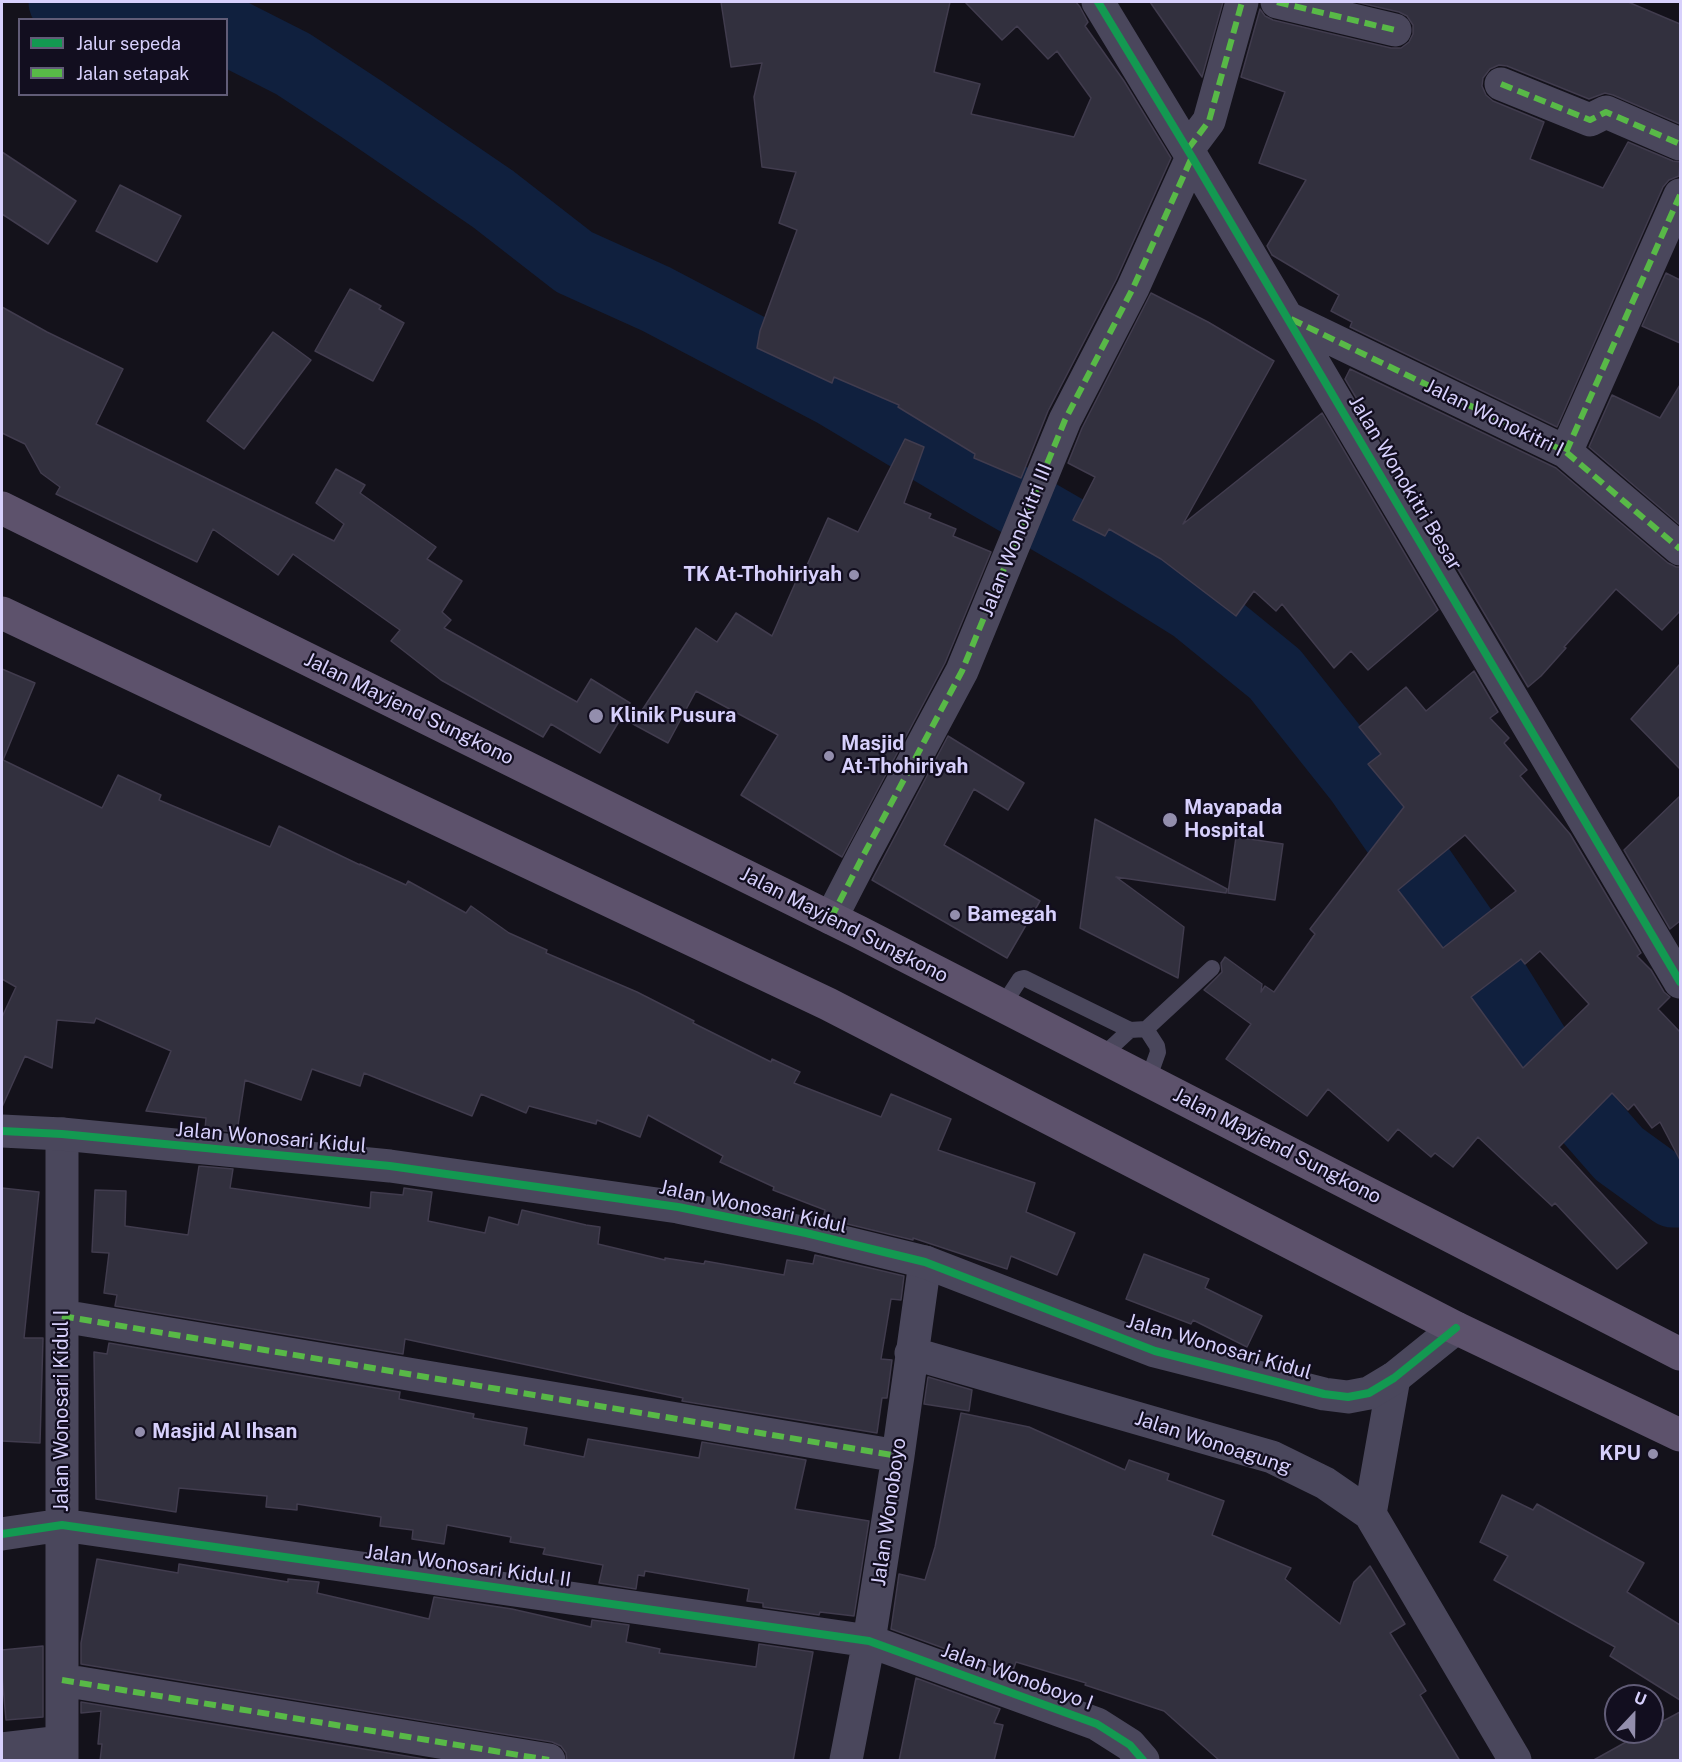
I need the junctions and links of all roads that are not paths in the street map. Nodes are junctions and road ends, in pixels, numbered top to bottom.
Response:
1 (1098, 2) edge
2 (1242, 2) edge
3 (1277, 2) edge
4 (1395, 30) dead end
5 (1501, 84) dead end
6 (1680, 144) edge
7 (1190, 153) junction
8 (1680, 195) edge
9 (1288, 318) junction
10 (1566, 452) junction
11 (2, 508) edge
12 (1680, 549) edge
13 (2, 613) edge
14 (831, 918) junction
15 (1212, 968) dead end
16 (1680, 982) edge
17 (1003, 1005) junction
18 (1138, 1030) junction
19 (1102, 1056) junction
20 (1148, 1080) junction
21 (2, 1131) edge
22 (62, 1134) junction
23 (925, 1262) junction
24 (62, 1316) junction
25 (1456, 1328) junction
26 (1675, 1346) edge
27 (911, 1353) junction
28 (1394, 1378) junction
29 (1680, 1435) edge
30 (898, 1456) junction
31 (1370, 1514) junction
32 (62, 1524) junction
33 (2, 1534) edge
34 (869, 1641) junction
35 (62, 1680) junction
36 (2, 1749) edge
37 (62, 1751) edge
38 (1133, 1755) edge
39 (549, 1761) edge
40 (846, 1761) edge
41 (1515, 1761) edge

1 - 7 street, Jalan Wonokitri Besar
2 - 7 street, Jalan Wonokitri III
3 - 4 street
5 - 6 street
7 - 9 street, Jalan Wonokitri Besar
7 - 14 street, Jalan Wonokitri III
8 - 10 street
9 - 10 street, Jalan Wonokitri I
9 - 16 street, Jalan Wonokitri Besar
10 - 12 street, Jalan Wonokitri I
11 - 14 main road, Jalan Mayjend Sungkono
13 - 25 main road
14 - 17 main road, Jalan Mayjend Sungkono
15 - 18 lane
17 - 18 lane
17 - 19 main road, Jalan Mayjend Sungkono
18 - 19 lane
18 - 20 lane
19 - 20 main road, Jalan Mayjend Sungkono
20 - 26 main road, Jalan Mayjend Sungkono
21 - 22 street, Jalan Wonosari Kidul
22 - 23 street, Jalan Wonosari Kidul
22 - 24 street, Jalan Wonosari Kidul I
23 - 27 street, Jalan Wonoboyo
23 - 28 street, Jalan Wonosari Kidul
24 - 30 street
24 - 32 street, Jalan Wonosari Kidul I
25 - 28 street, Jalan Wonosari Kidul
25 - 29 main road
27 - 30 street, Jalan Wonoboyo
27 - 31 street, Jalan Wonoagung
28 - 31 street
30 - 34 street, Jalan Wonoboyo
31 - 41 street, Jalan Wonoagung
32 - 33 street, Jalan Wonosari Kidul II
32 - 34 street, Jalan Wonosari Kidul II
32 - 35 street, Jalan Wonosari Kidul I
34 - 38 street, Jalan Wonoboyo I
34 - 40 street, Jalan Wonoboyo
35 - 37 street, Jalan Wonosari Kidul I
35 - 39 street
36 - 37 street

